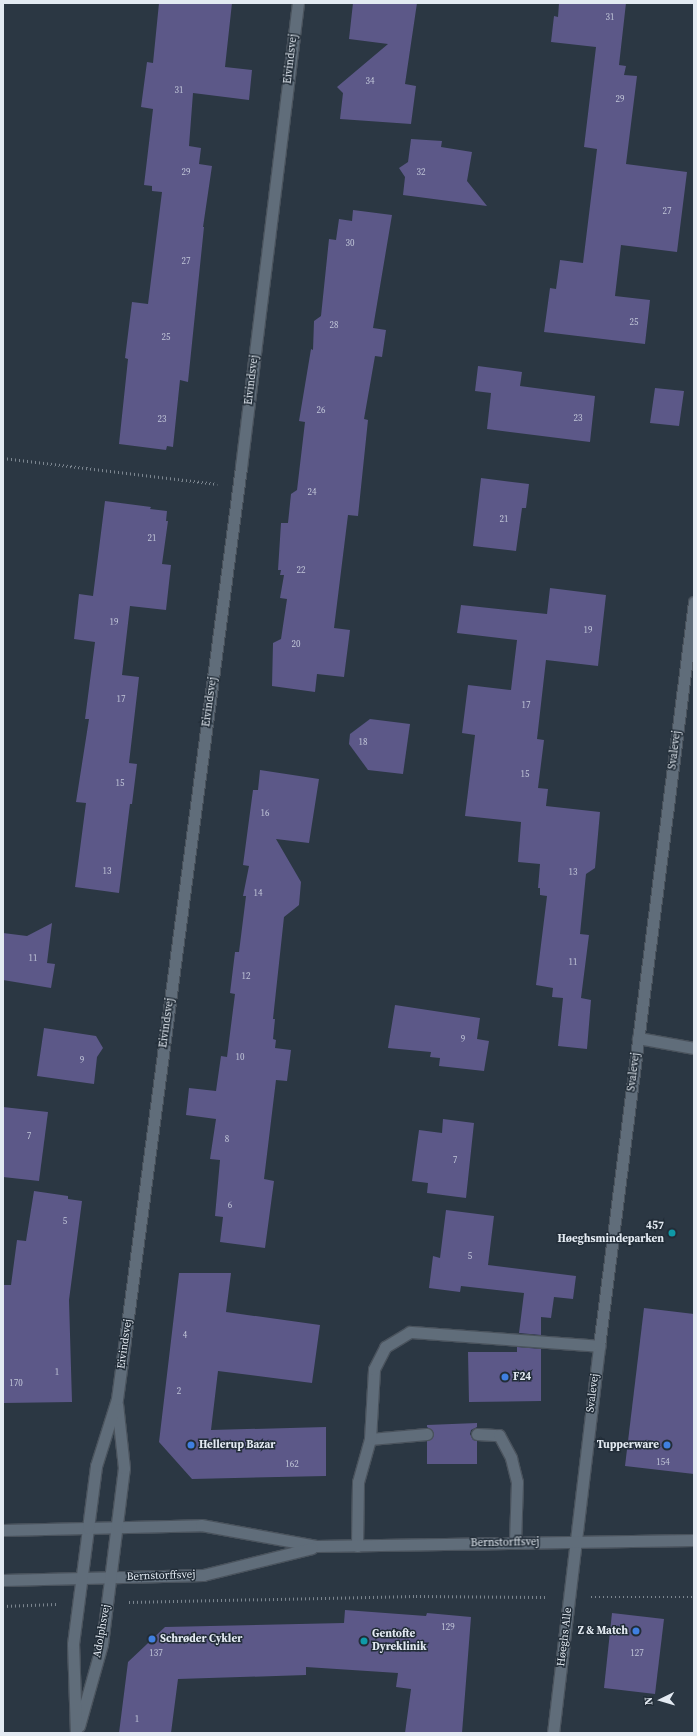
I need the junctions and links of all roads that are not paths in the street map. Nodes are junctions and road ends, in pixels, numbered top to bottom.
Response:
1 (298, 3) edge
2 (694, 602) edge
3 (692, 638) edge
4 (638, 1038) junction
5 (694, 1048) edge
6 (599, 1346) junction
7 (117, 1399) junction
8 (427, 1434) dead end
9 (477, 1434) dead end
10 (370, 1440) junction
11 (88, 1528) junction
12 (117, 1528) junction
13 (3, 1530) edge
14 (694, 1540) edge
15 (576, 1542) junction
16 (515, 1543) junction
17 (316, 1546) junction
18 (357, 1546) junction
19 (81, 1578) junction
20 (110, 1578) junction
21 (3, 1580) edge
22 (76, 1733) edge
23 (553, 1733) edge

1 - 7 street, Eivindsvej
2 - 3 street, Svalevej
3 - 4 street, Svalevej
4 - 5 street
4 - 6 street, Svalevej
6 - 10 street
6 - 15 street, Svalevej
7 - 11 street, Eivindsvej
7 - 12 street, Eivindsvej
8 - 10 street
9 - 16 street
10 - 18 street
11 - 12 street, Bernstorffsvej
11 - 13 street, Bernstorffsvej
11 - 19 street, Eivindsvej
12 - 17 street, Bernstorffsvej
12 - 20 street, Adolphsvej
14 - 15 street, Bernstorffsvej
15 - 16 street, Bernstorffsvej
15 - 23 street, Høeghs Alle
16 - 18 street, Bernstorffsvej
17 - 18 street, Bernstorffsvej
17 - 20 street, Bernstorffsvej
19 - 20 street, Bernstorffsvej
19 - 21 street, Bernstorffsvej
19 - 22 street, Adolphsvej
20 - 22 street, Adolphsvej

